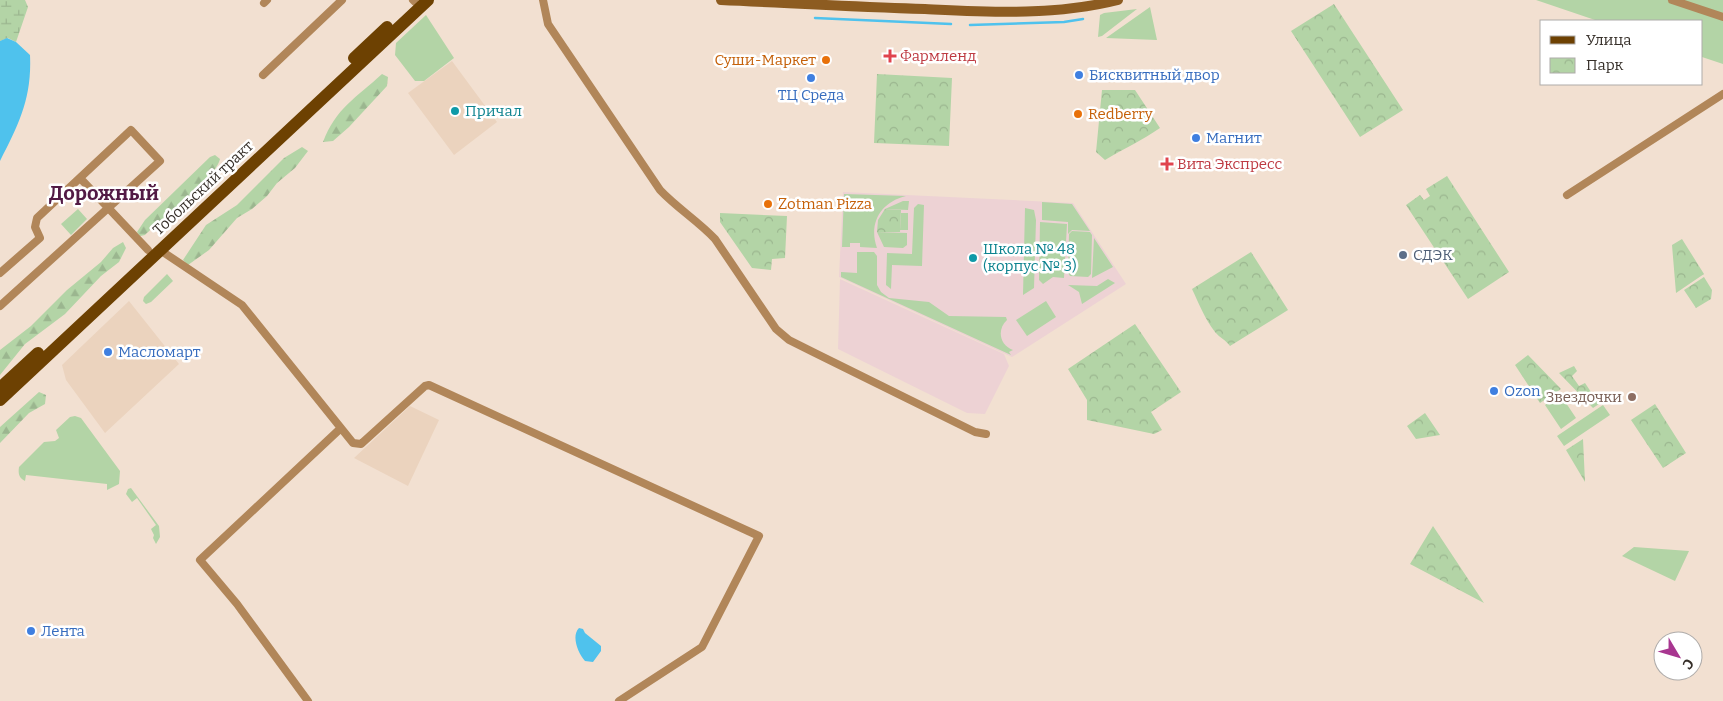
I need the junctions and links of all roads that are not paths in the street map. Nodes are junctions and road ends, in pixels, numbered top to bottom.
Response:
1 (342, 0) edge
2 (436, 0) edge
3 (543, 0) edge
4 (721, 0) edge
5 (1118, 0) edge
6 (1672, 0) edge
7 (419, 2) edge
8 (1723, 17) edge
9 (263, 75) dead end
10 (1723, 94) edge
11 (80, 178) junction
12 (1567, 195) dead end
13 (109, 208) junction
14 (154, 250) junction
15 (0, 273) edge
16 (0, 306) edge
17 (0, 388) edge
18 (0, 400) edge
19 (341, 428) junction
20 (986, 434) dead end
21 (308, 701) edge
22 (619, 701) edge

1 - 9 street
2 - 7 main road
3 - 20 street
4 - 5 main road
6 - 8 street
7 - 14 main road, Тобольский тракт
10 - 12 street
11 - 13 street
11 - 13 street
11 - 15 street
13 - 14 street
13 - 16 street
14 - 17 main road, Тобольский тракт
14 - 18 main road, Тобольский тракт
14 - 19 street
19 - 21 street
19 - 22 street

